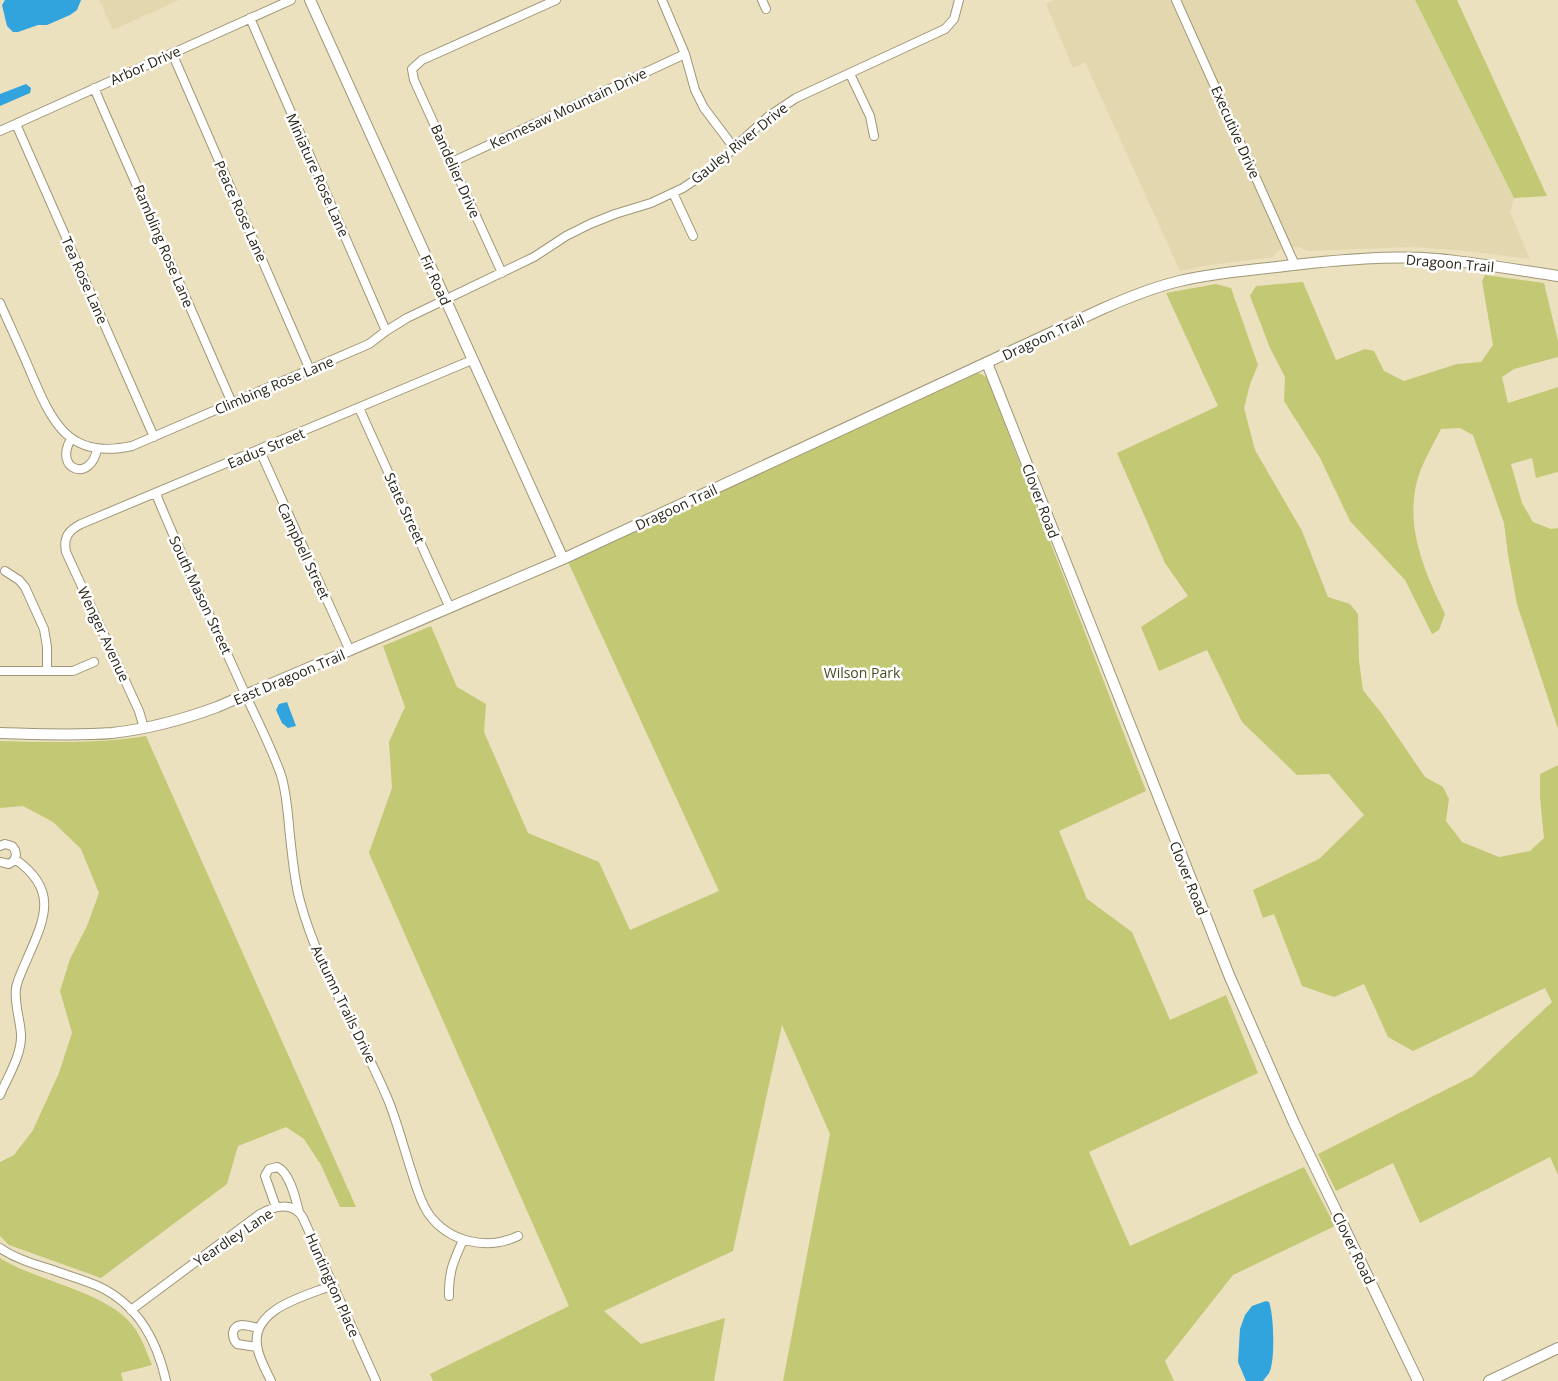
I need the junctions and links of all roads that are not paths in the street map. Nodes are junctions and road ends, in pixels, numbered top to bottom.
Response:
1 (291, 0) edge
2 (310, 0) edge
3 (556, 0) edge
4 (662, 0) edge
5 (762, 0) edge
6 (959, 0) edge
7 (1176, 0) edge
8 (766, 9) dead end
9 (250, 18) junction
10 (172, 53) junction
11 (684, 54) junction
12 (850, 74) junction
13 (94, 88) junction
14 (16, 124) junction
15 (0, 131) edge
16 (874, 136) dead end
17 (735, 148) junction
18 (452, 162) junction
19 (673, 193) junction
20 (693, 236) dead end
21 (1295, 265) junction
22 (502, 273) junction
23 (1558, 276) edge
24 (445, 301) junction
25 (0, 303) edge
26 (386, 331) junction
27 (472, 360) junction
28 (987, 363) junction
29 (310, 370) junction
30 (232, 403) junction
31 (359, 408) junction
32 (154, 437) junction
33 (71, 439) junction
34 (97, 449) junction
35 (260, 451) junction
36 (156, 494) junction
37 (65, 540) joint
38 (563, 560) junction
39 (5, 570) dead end
40 (450, 608) junction
41 (350, 651) junction
42 (94, 662) dead end
43 (0, 671) edge
44 (46, 671) junction
45 (246, 695) junction
46 (144, 728) junction
47 (0, 733) edge
48 (0, 846) edge
49 (15, 859) junction
50 (0, 862) edge
51 (0, 1095) edge
52 (276, 1207) junction
53 (300, 1212) junction
54 (518, 1236) dead end
55 (462, 1240) junction
56 (0, 1248) edge
57 (333, 1284) junction
58 (450, 1296) dead end
59 (131, 1310) junction
60 (259, 1328) junction
61 (257, 1347) junction
62 (1558, 1348) edge
63 (166, 1381) edge
64 (272, 1381) edge
65 (376, 1381) edge
66 (1418, 1381) edge
67 (1489, 1381) edge

1 - 9 street, Arbor Drive
2 - 24 street, Fir Road
3 - 18 street, Bandelier Drive
4 - 11 street
5 - 8 street
6 - 12 street, Gauley River Drive
7 - 21 street, Executive Drive
9 - 10 street, Arbor Drive
9 - 26 street, Miniature Rose Lane
10 - 13 street, Arbor Drive
10 - 29 street, Peace Rose Lane
11 - 17 street
11 - 18 street, Kennesaw Mountain Drive
12 - 16 street
12 - 17 street, Gauley River Drive
13 - 14 street, Arbor Drive
13 - 30 street, Rambling Rose Lane
14 - 15 street, Arbor Drive
14 - 32 street, Tea Rose Lane
17 - 19 street, Gauley River Drive
18 - 22 street, Bandelier Drive
19 - 20 street
19 - 22 street, Gauley River Drive
21 - 23 street, Dragoon Trail
21 - 28 street, Dragoon Trail
22 - 24 street, Gauley River Drive
24 - 26 street, Climbing Rose Lane
24 - 27 street, Fir Road
25 - 33 street
26 - 29 street, Climbing Rose Lane
27 - 31 street, Eadus Street
27 - 38 street, Fir Road
28 - 38 street, Dragoon Trail
28 - 66 street, Clover Road
29 - 30 street, Climbing Rose Lane
30 - 32 street, Climbing Rose Lane
31 - 35 street, Eadus Street
31 - 40 street, State Street
32 - 34 street, Climbing Rose Lane
33 - 34 street
33 - 34 street
35 - 36 street, Eadus Street
35 - 41 street, Campbell Street
36 - 37 street, Eadus Street
36 - 45 street, South Mason Street
37 - 46 street, Wenger Avenue
38 - 40 street, East Dragoon Trail
39 - 44 street
40 - 41 street, East Dragoon Trail
41 - 45 street, East Dragoon Trail
42 - 44 street
43 - 44 street
45 - 46 street, East Dragoon Trail
45 - 55 street, Autumn Trails Drive
46 - 47 street, East Dragoon Trail
48 - 49 street
49 - 50 street
49 - 51 street
52 - 53 street
52 - 53 street, Yeardley Lane
52 - 59 street, Yeardley Lane
53 - 57 street, Huntington Place
54 - 55 street, Autumn Trails Drive
55 - 58 street
56 - 59 street
57 - 60 street
57 - 65 street, Huntington Place
59 - 63 street
60 - 61 street
60 - 61 street
61 - 64 street
62 - 67 street

